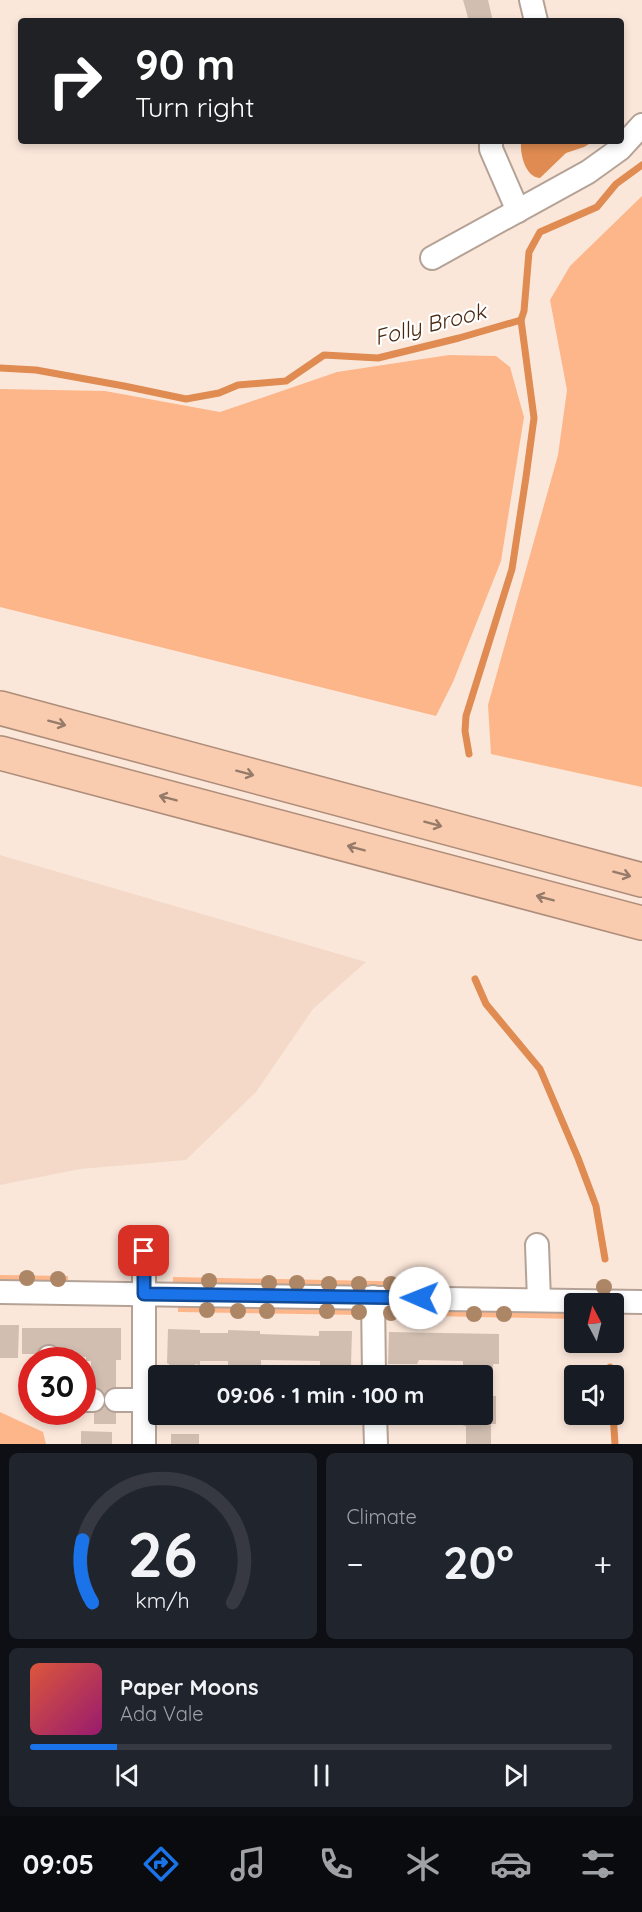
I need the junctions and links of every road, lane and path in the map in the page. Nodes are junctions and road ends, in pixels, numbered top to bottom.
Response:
1 (531, 0) edge
2 (535, 18) edge
3 (642, 125) edge
4 (491, 144) edge
5 (518, 211) junction
6 (432, 258) dead end
7 (0, 708) edge
8 (0, 753) edge
9 (642, 880) edge
10 (642, 923) edge
11 (537, 1245) dead end
12 (144, 1251) dead end
13 (0, 1292) edge
14 (144, 1294) junction
15 (373, 1298) junction
16 (538, 1300) junction
17 (642, 1302) edge
18 (149, 1365) edge
19 (374, 1365) edge
20 (116, 1400) dead end
21 (148, 1400) edge
22 (148, 1419) edge
23 (375, 1425) edge
24 (144, 1444) edge
25 (376, 1444) edge

1 - 2 street
3 - 5 street
4 - 5 street
5 - 6 street
7 -> 9 highway
10 -> 8 highway
11 - 16 street
12 - 14 street
13 - 14 street
14 - 15 street
14 - 18 street
15 - 16 street
15 - 19 street
16 - 17 street
20 - 21 street
22 - 24 street
23 - 25 street

